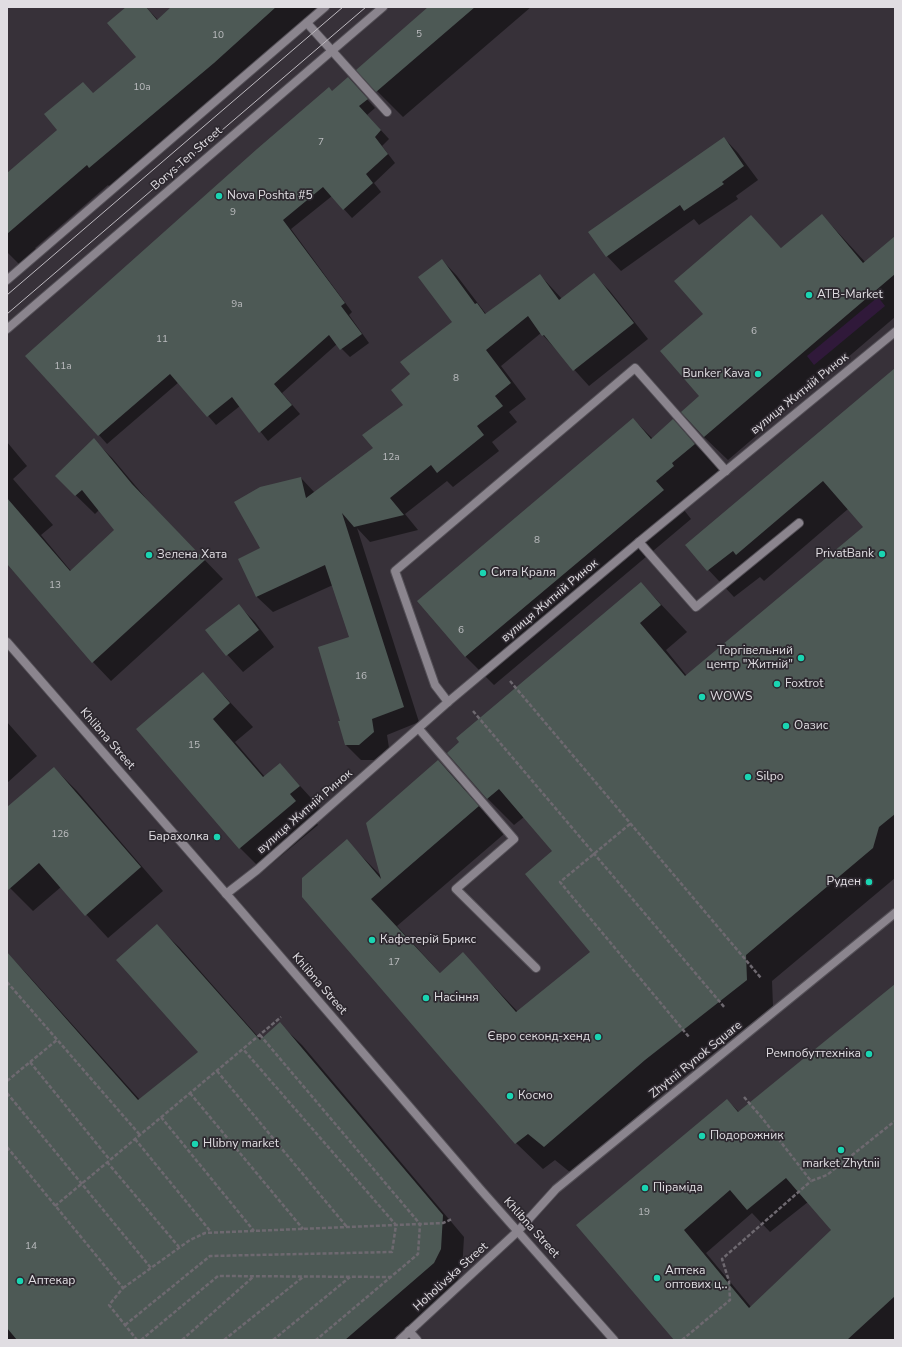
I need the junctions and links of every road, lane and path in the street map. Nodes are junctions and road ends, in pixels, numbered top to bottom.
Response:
1 (325, 7) edge
2 (382, 7) edge
3 (307, 23) junction
4 (333, 49) junction
5 (387, 112) dead end
6 (7, 280) edge
7 (7, 330) edge
8 (895, 332) edge
9 (726, 471) junction
10 (799, 523) dead end
11 (640, 542) junction
12 (7, 642) edge
13 (510, 682) dead end
14 (448, 702) junction
15 (473, 711) dead end
16 (419, 729) junction
17 (630, 824) junction
18 (593, 854) junction
19 (226, 894) junction
20 (895, 913) edge
21 (536, 968) dead end
22 (761, 978) dead end
23 (7, 982) edge
24 (725, 1008) dead end
25 (281, 1017) dead end
26 (260, 1035) junction
27 (689, 1037) dead end
28 (57, 1040) junction
29 (243, 1049) junction
30 (30, 1062) junction
31 (216, 1071) junction
32 (7, 1081) edge
33 (7, 1093) edge
34 (190, 1093) junction
35 (744, 1097) dead end
36 (161, 1117) junction
37 (895, 1121) edge
38 (140, 1135) junction
39 (135, 1139) junction
40 (7, 1146) edge
41 (110, 1160) junction
42 (107, 1162) junction
43 (811, 1181) junction
44 (82, 1183) junction
45 (55, 1206) junction
46 (452, 1219) dead end
47 (420, 1224) junction
48 (396, 1225) junction
49 (347, 1227) junction
50 (303, 1229) junction
51 (254, 1231) junction
52 (518, 1231) junction
53 (212, 1233) junction
54 (180, 1248) junction
55 (151, 1268) junction
56 (304, 1276) junction
57 (253, 1277) junction
58 (350, 1277) junction
59 (391, 1277) junction
60 (123, 1288) junction
61 (125, 1325) junction
62 (409, 1331) junction
63 (137, 1340) edge
64 (141, 1340) edge
65 (182, 1340) edge
66 (224, 1340) edge
67 (273, 1340) edge
68 (316, 1340) edge
69 (400, 1340) edge
70 (417, 1340) edge
71 (614, 1340) edge
72 (682, 1340) edge

1 - 3 street, Borys Ten Street
2 - 4 street, Borys Ten Street
3 - 4 street
3 - 6 street, Borys Ten Street
4 - 5 street
4 - 7 street, Borys Ten Street
8 - 9 street, вулиця Житній Ринок
9 - 11 street, вулиця Житній Ринок
9 - 14 street
10 - 11 street
11 - 14 street, вулиця Житній Ринок
12 - 19 street, Khlibna Street
13 - 17 path
14 - 16 street, вулиця Житній Ринок
15 - 18 path
16 - 19 street, вулиця Житній Ринок
16 - 21 street
17 - 18 path
17 - 22 path
18 - 24 path
18 - 27 path
19 - 52 street, Khlibna Street
20 - 52 street, Zhytnii Rynok Square
23 - 28 path
25 - 26 path
26 - 29 path
26 - 47 path
28 - 30 path
28 - 38 path
29 - 31 path
29 - 48 path
30 - 32 path
30 - 41 path
31 - 34 path
31 - 49 path
33 - 44 path
34 - 36 path
34 - 50 path
35 - 43 path
36 - 38 path
36 - 51 path
37 - 43 path
38 - 39 path
39 - 41 path
39 - 53 path
40 - 45 path
41 - 42 path
42 - 44 path
42 - 54 path
43 - 72 path
44 - 45 path
44 - 55 path
45 - 60 path
46 - 47 path
47 - 48 path
47 - 59 path
48 - 49 path
48 - 61 path
49 - 50 path
50 - 51 path
51 - 53 path
52 - 62 street, Hoholivska Street
52 - 71 street, Khlibna Street
53 - 54 path
54 - 55 path
55 - 60 path
56 - 57 path
56 - 58 path
56 - 66 path
57 - 64 path
57 - 65 path
58 - 59 path
58 - 67 path
59 - 68 path
60 - 61 path
61 - 63 path
62 - 69 street, Hoholivska Street
62 - 70 street

